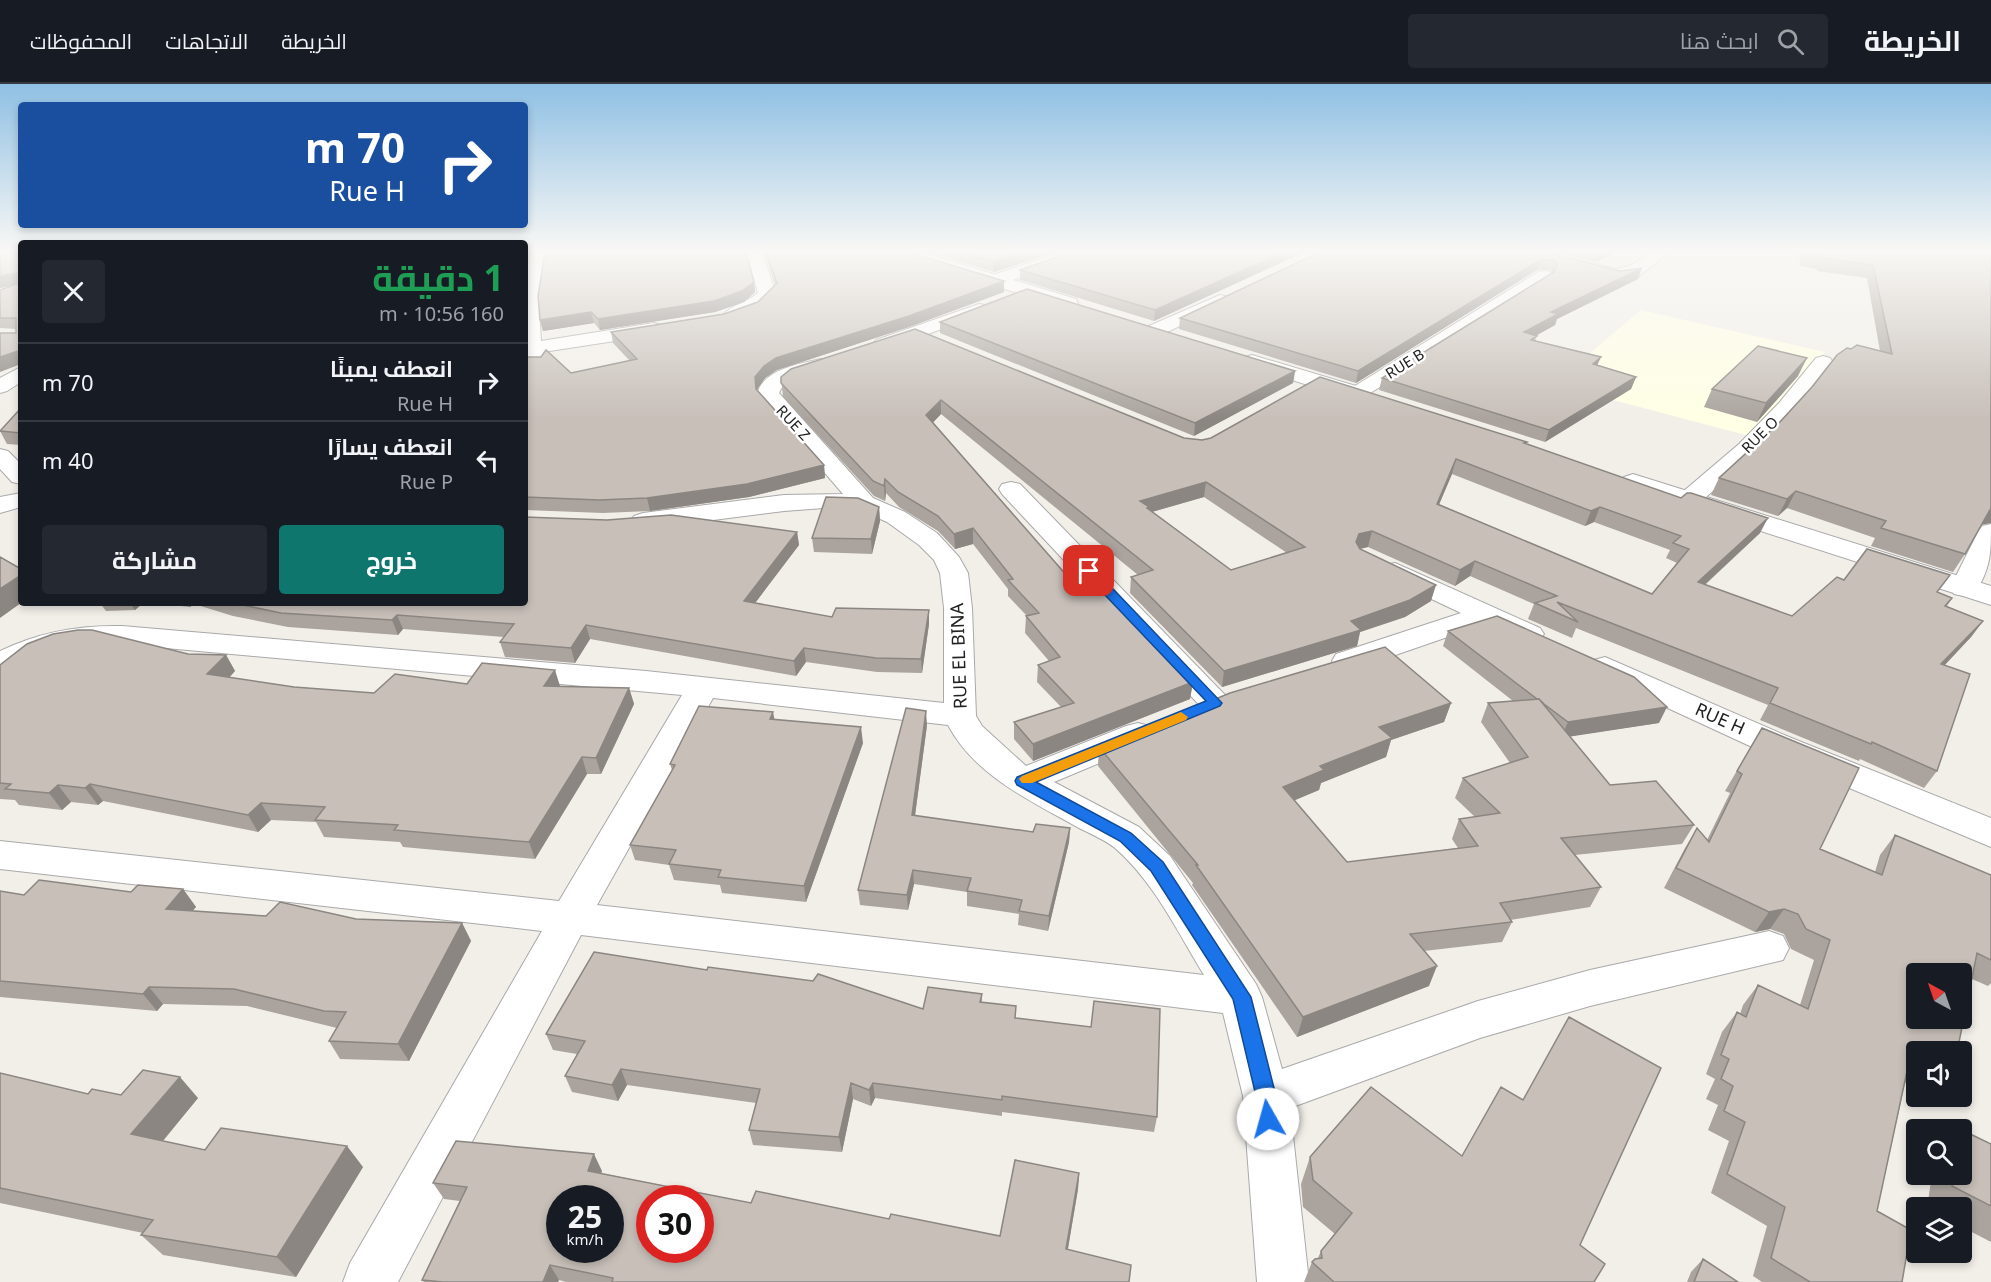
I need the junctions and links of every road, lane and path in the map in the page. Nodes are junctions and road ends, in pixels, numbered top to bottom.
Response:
1 (532, 308) edge
2 (749, 308) edge
3 (982, 308) edge
4 (1085, 308) edge
5 (1194, 308) edge
6 (1493, 308) edge
7 (1092, 310) edge
8 (718, 319) edge
9 (673, 326) edge
10 (1146, 326) joint
11 (917, 333) junction
12 (1188, 340) edge
13 (946, 345) edge
14 (862, 351) edge
15 (531, 353) edge
16 (1231, 354) edge
17 (841, 358) edge
18 (1823, 362) dead end
19 (18, 376) edge
20 (1316, 381) junction
21 (0, 387) edge
22 (1357, 393) junction
23 (1287, 397) edge
24 (1379, 400) edge
25 (0, 456) edge
26 (18, 474) edge
27 (1611, 475) edge
28 (1011, 489) dead end
29 (1688, 500) junction
30 (18, 501) edge
31 (864, 502) junction
32 (0, 505) edge
33 (610, 523) edge
34 (1991, 532) edge
35 (1367, 557) edge
36 (1964, 588) junction
37 (1991, 596) edge
38 (1484, 615) junction
39 (0, 663) edge
40 (1318, 670) edge
41 (702, 688) junction
42 (960, 716) junction
43 (1023, 781) junction
44 (1991, 833) edge
45 (0, 855) edge
46 (570, 918) junction
47 (1769, 948) dead end
48 (1241, 997) junction
49 (1266, 1096) junction
50 (369, 1282) edge
51 (1283, 1282) edge

1 - 15 street
2 - 8 street
3 - 11 street
4 - 7 street
5 - 10 street
6 - 22 street, RUE B
9 - 15 street
10 - 12 street
11 - 13 street
11 - 14 street
16 - 20 street
17 - 31 street, RUE Z
18 - 29 street, RUE O
19 - 21 street
20 - 22 street
20 - 23 street
22 - 24 street
25 - 26 street
27 - 29 street
28 - 43 street
29 - 36 street
30 - 32 street
31 - 33 street, RUE EL BINA
31 - 42 street, RUE EL BINA
34 - 36 street
35 - 38 street, RUE H
36 - 37 street
38 - 40 street
38 - 44 street, RUE H
39 - 41 street
41 - 42 street
41 - 46 street
42 - 43 street, RUE EL BINA
43 - 48 street, RUE EL BINA
45 - 46 street
46 - 48 street
46 - 50 street
47 - 49 street
48 - 49 street, RUE EL BINA
49 - 51 street, RUE EL BINA

